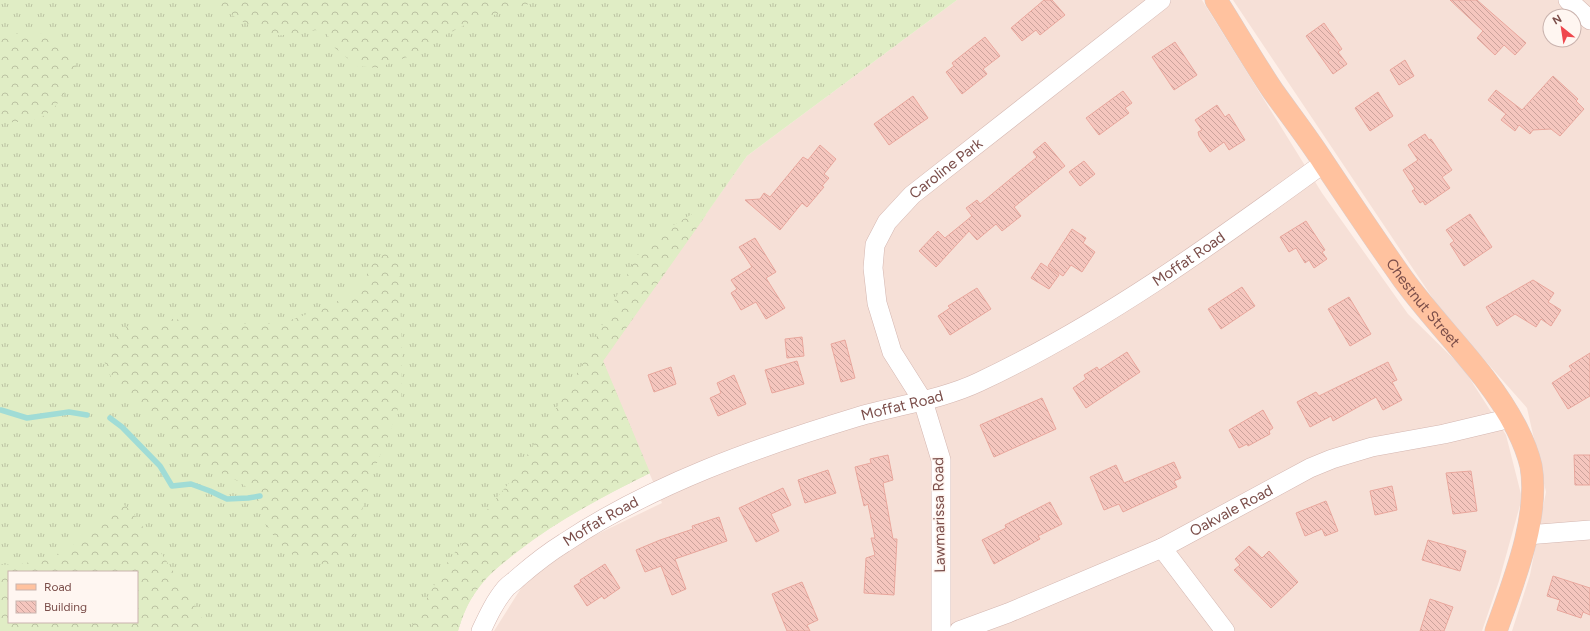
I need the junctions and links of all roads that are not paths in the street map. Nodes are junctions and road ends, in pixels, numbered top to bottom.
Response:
1 (1161, 0) edge
2 (1216, 0) edge
3 (1568, 0) edge
4 (1590, 20) edge
5 (1324, 163) junction
6 (923, 401) junction
7 (1511, 418) junction
8 (1590, 530) edge
9 (1527, 535) junction
10 (1162, 548) junction
11 (481, 631) edge
12 (941, 631) edge
13 (959, 631) edge
14 (1224, 631) edge
15 (1496, 631) edge

1 - 6 street, Caroline Park
2 - 5 main road, Chestnut Street
3 - 4 street
5 - 6 street, Moffat Road
5 - 7 main road, Chestnut Street
6 - 11 street, Moffat Road
6 - 12 street, Lawmarissa Road
7 - 9 main road, Chestnut Street
7 - 10 street, Oakvale Road
8 - 9 street
9 - 15 main road, Chestnut Street
10 - 13 street, Oakvale Road
10 - 14 street

